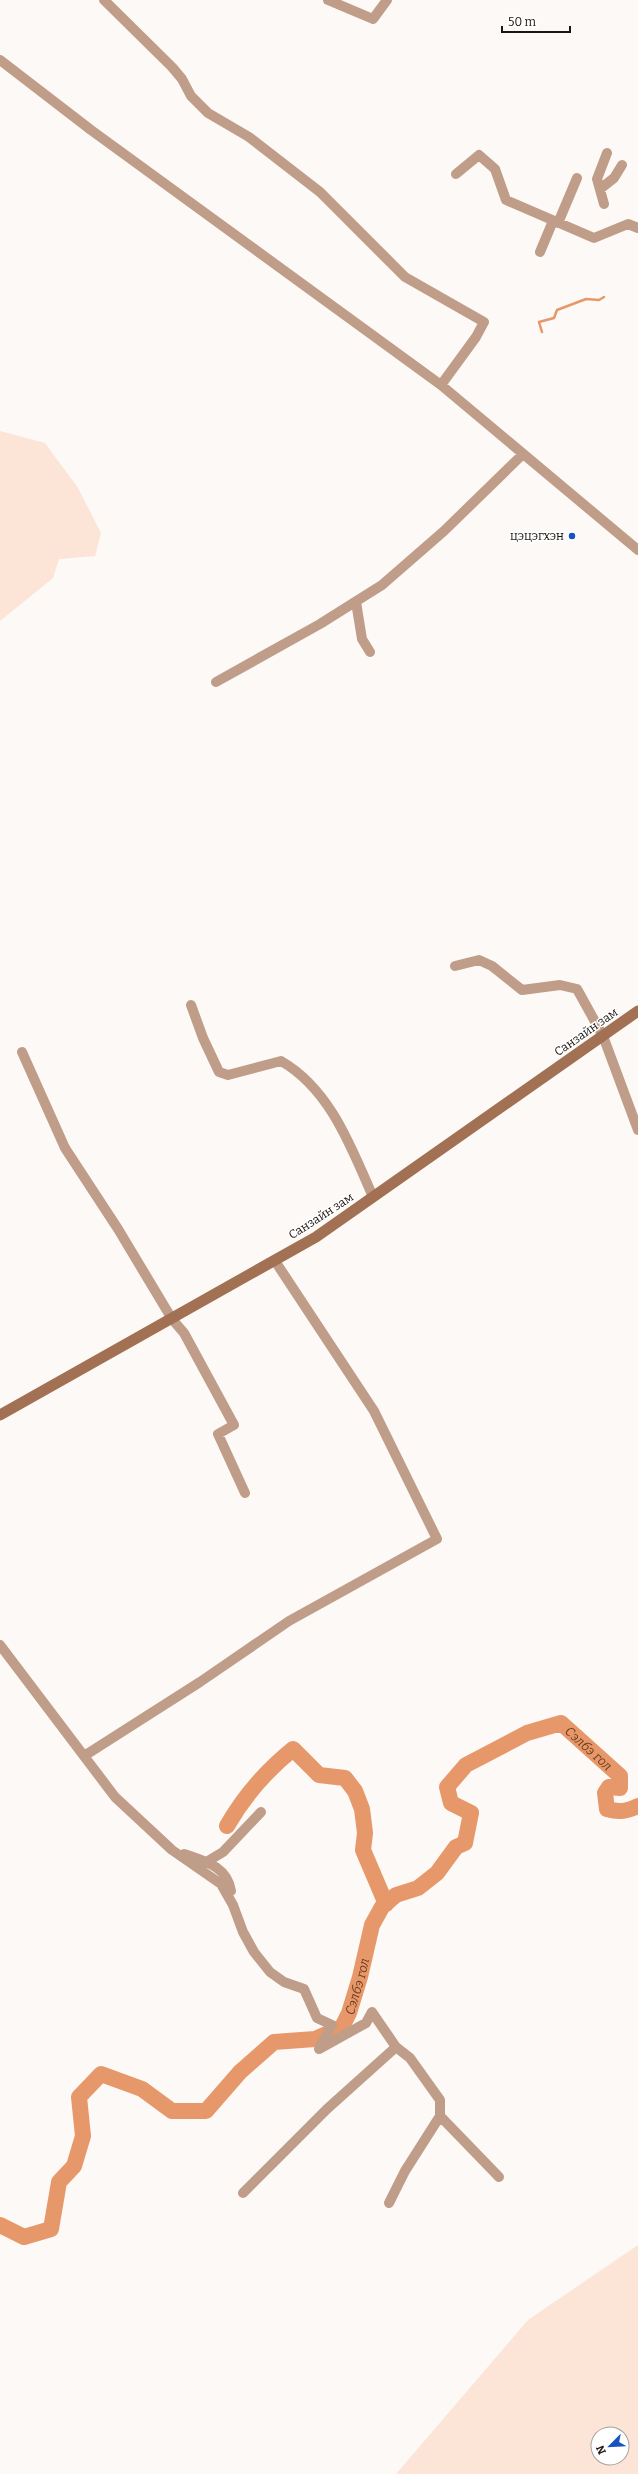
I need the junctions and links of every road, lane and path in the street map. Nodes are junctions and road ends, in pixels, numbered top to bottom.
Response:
1 (105, 0) edge
2 (328, 0) edge
3 (387, 0) edge
4 (0, 60) edge
5 (608, 153) dead end
6 (622, 165) dead end
7 (456, 174) dead end
8 (577, 178) dead end
9 (600, 189) junction
10 (604, 204) dead end
11 (556, 222) junction
12 (638, 228) edge
13 (540, 252) dead end
14 (441, 385) junction
15 (523, 454) junction
16 (638, 550) edge
17 (356, 602) junction
18 (370, 652) dead end
19 (216, 682) dead end
20 (455, 966) dead end
21 (191, 1004) dead end
22 (638, 1011) edge
23 (603, 1036) junction
24 (22, 1052) dead end
25 (638, 1130) edge
26 (373, 1197) junction
27 (275, 1261) junction
28 (172, 1319) junction
29 (0, 1415) edge
30 (245, 1493) dead end
31 (0, 1645) edge
32 (84, 1756) junction
33 (261, 1812) dead end
34 (172, 1850) junction
35 (208, 1861) junction
36 (234, 1905) junction
37 (396, 2047) junction
38 (440, 2116) junction
39 (499, 2177) dead end
40 (243, 2193) dead end
41 (389, 2203) dead end

1 - 14 street
2 - 3 street
4 - 14 street
5 - 9 street
6 - 9 street
7 - 11 street
8 - 11 street
9 - 10 street
11 - 12 street
11 - 13 street
14 - 15 street
15 - 16 street
15 - 17 street
17 - 18 street
17 - 19 street
20 - 23 street
21 - 26 street
22 - 23 main road, Санзайн зам
23 - 25 street
23 - 26 main road, Санзайн зам
24 - 28 street
26 - 27 main road, Санзайн зам
27 - 28 main road, Санзайн зам
27 - 32 street
28 - 29 main road, Санзайн зам
28 - 30 street
31 - 32 street
32 - 34 street
33 - 35 street
34 - 35 street
34 - 36 street
35 - 36 street
36 - 37 street
37 - 38 street
37 - 40 street
38 - 39 street
38 - 41 street

